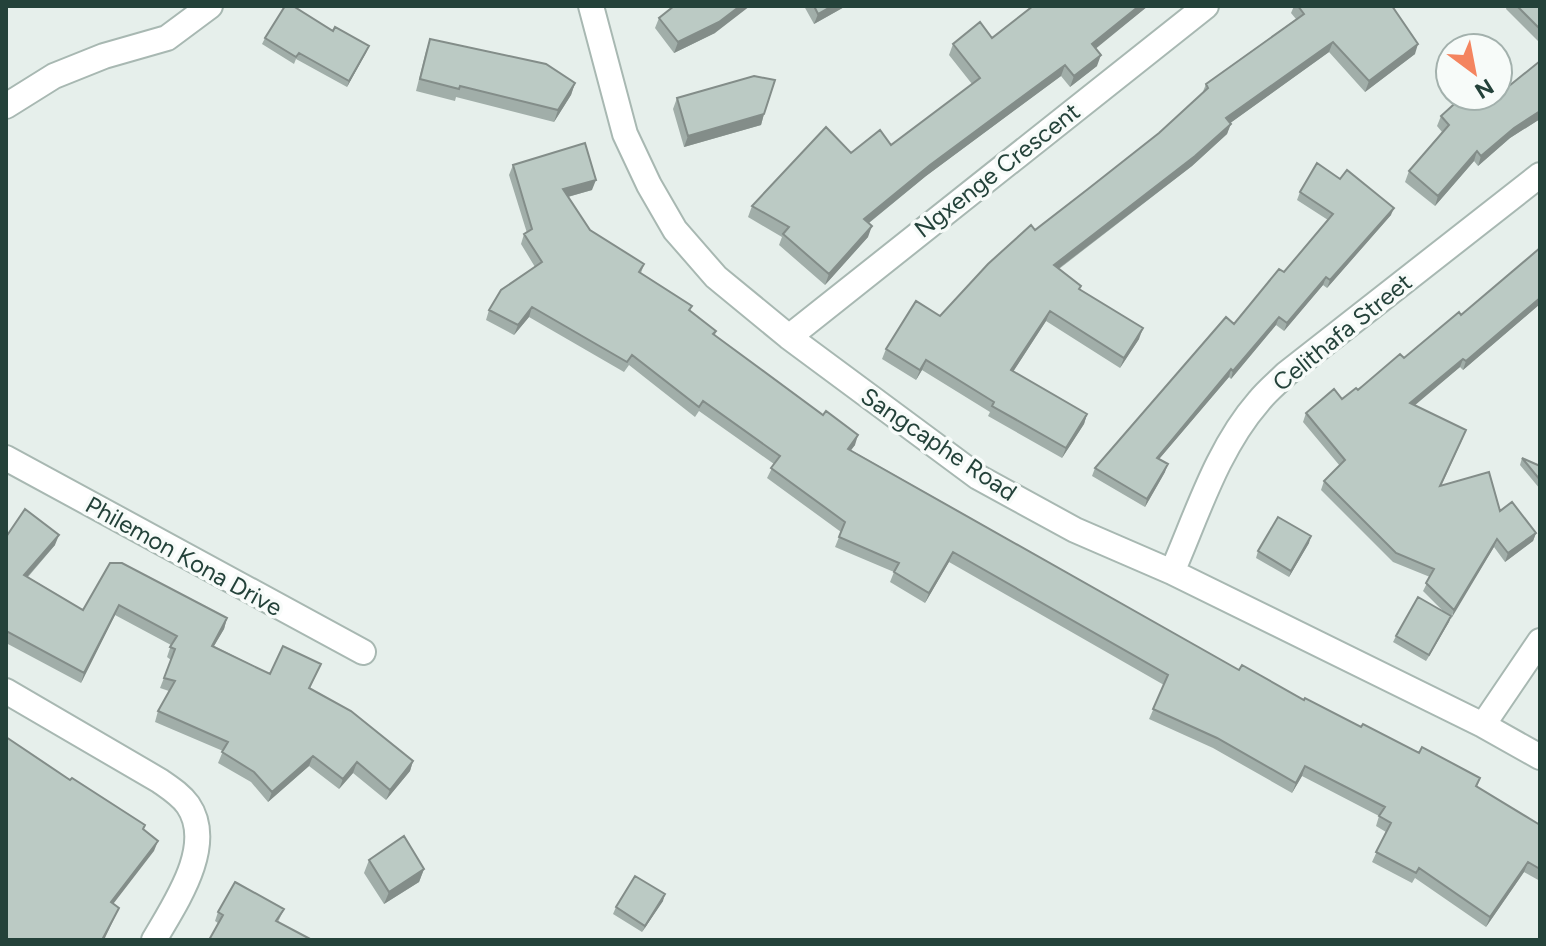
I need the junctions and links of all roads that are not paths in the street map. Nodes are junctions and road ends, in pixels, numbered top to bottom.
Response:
1 (210, 6) edge
2 (591, 6) edge
3 (1206, 6) edge
4 (6, 106) edge
5 (1540, 175) edge
6 (789, 337) junction
7 (6, 458) edge
8 (1172, 572) junction
9 (1540, 641) edge
10 (363, 652) dead end
11 (6, 691) edge
12 (1483, 725) junction
13 (1540, 757) edge
14 (154, 940) edge

1 - 4 street
2 - 6 street, Sangcaphe Road
3 - 6 street, Ngxenge Crescent
5 - 8 street, Celithafa Street
6 - 8 street, Sangcaphe Road
7 - 10 street, Philemon Kona Drive
8 - 12 street, Sangcaphe Road
9 - 12 street
11 - 14 street
12 - 13 street, Sangcaphe Road

